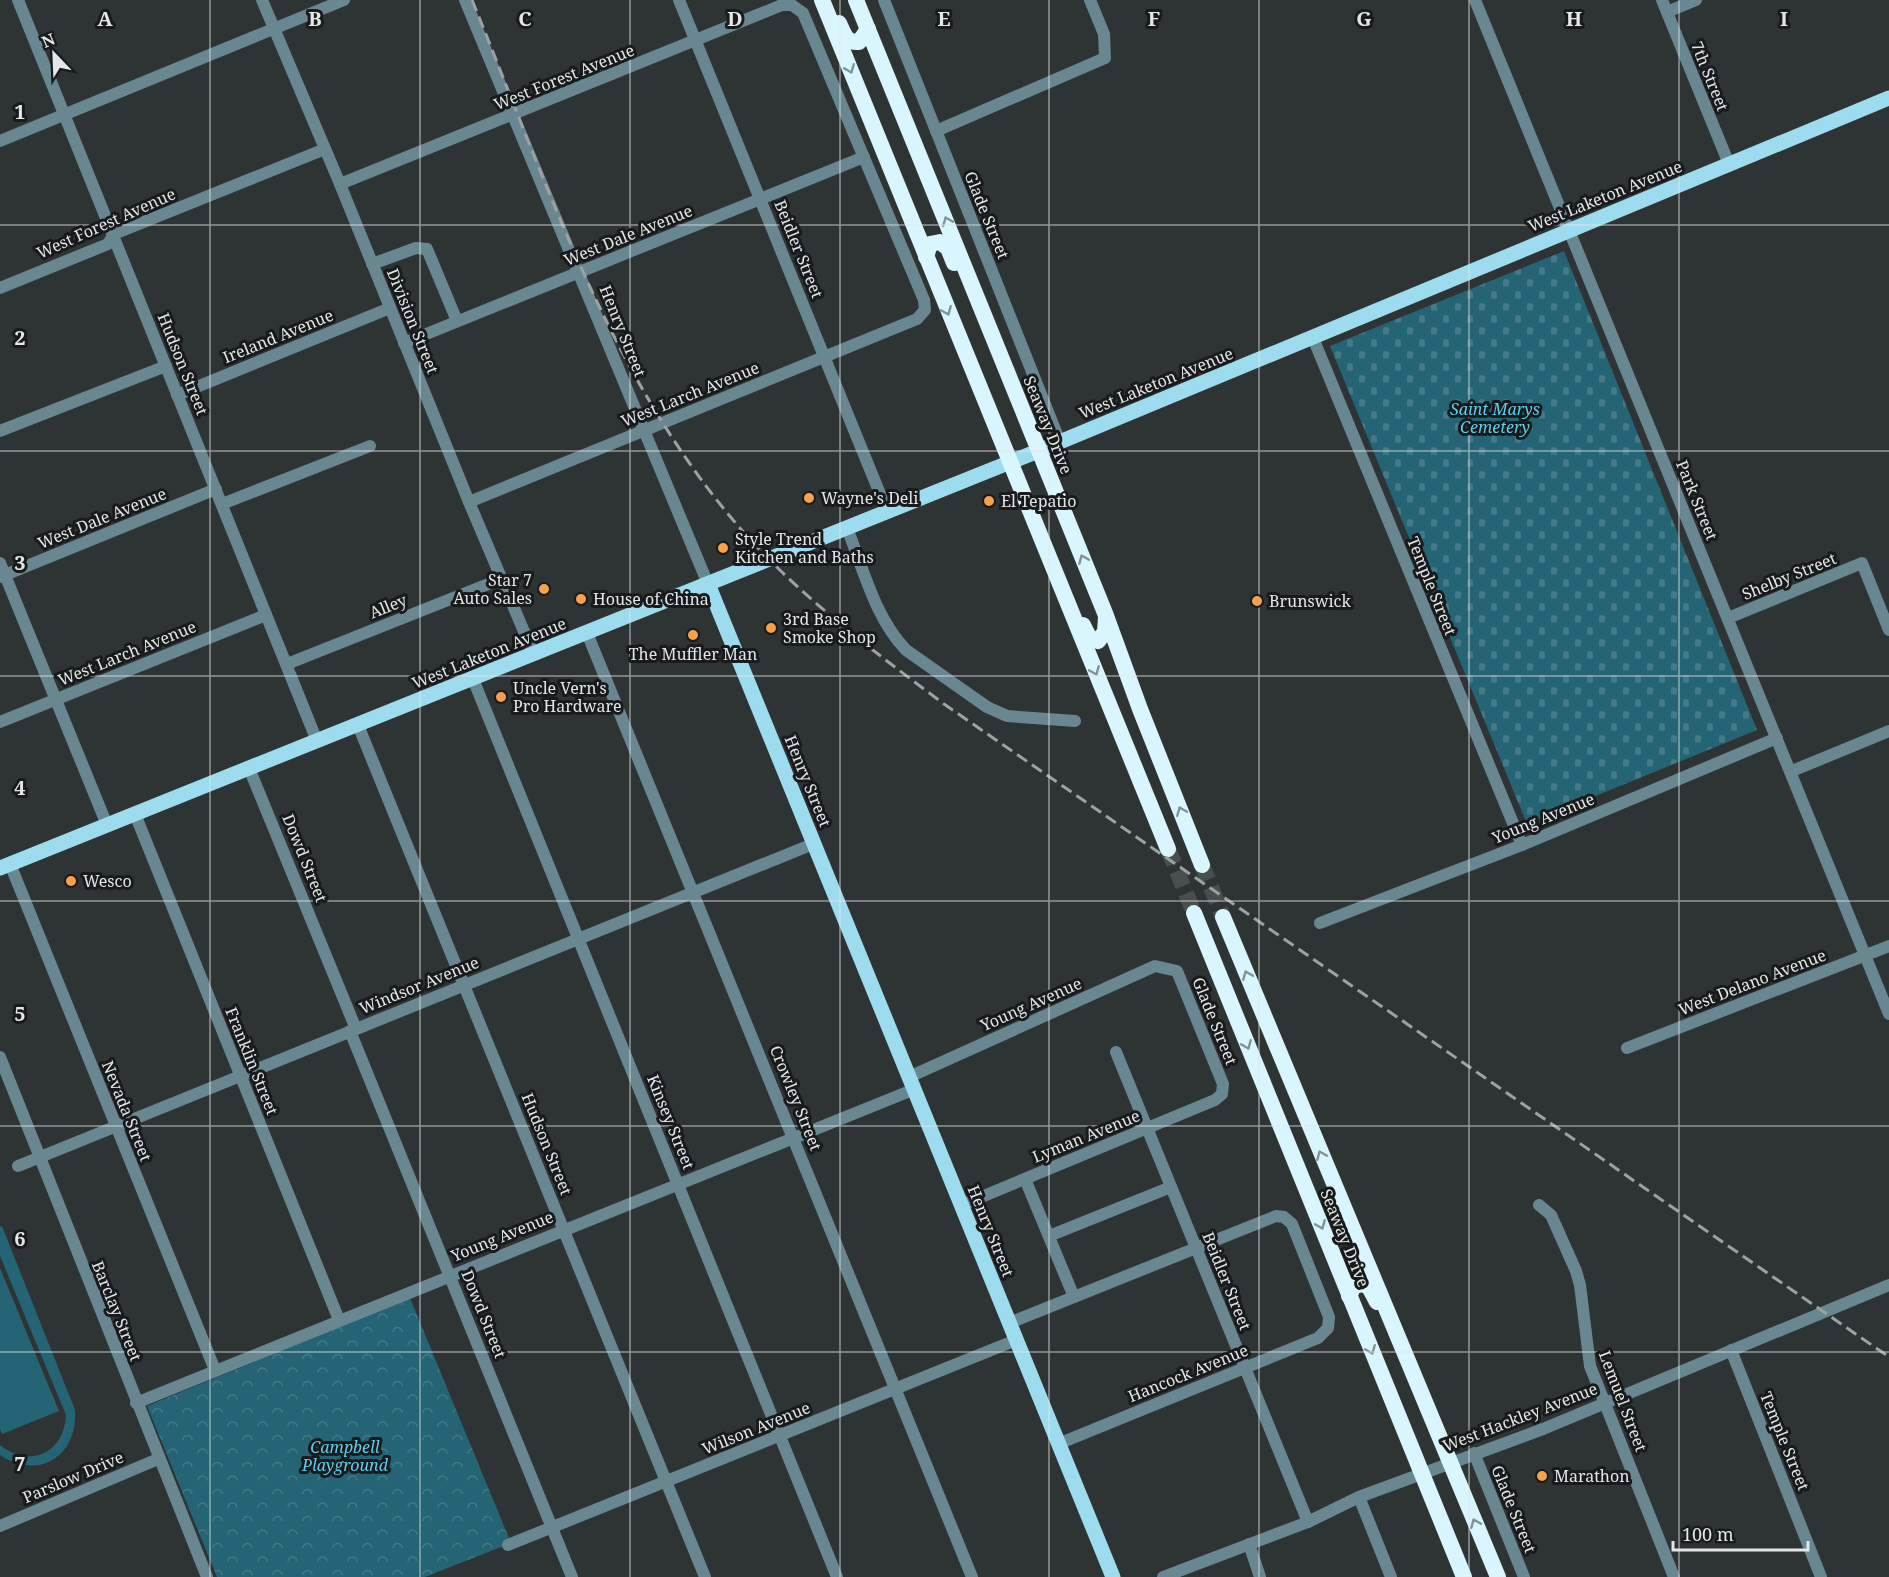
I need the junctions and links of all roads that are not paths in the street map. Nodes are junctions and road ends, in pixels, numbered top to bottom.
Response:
1 (18, 0) edge
2 (262, 0) edge
3 (344, 0) edge
4 (465, 0) edge
5 (679, 0) edge
6 (822, 0) edge
7 (830, 0) edge
8 (856, 0) edge
9 (884, 0) edge
10 (1090, 0) edge
11 (1475, 0) edge
12 (1696, 0) edge
13 (1664, 6) edge
14 (274, 29) junction
15 (868, 29) junction
16 (696, 41) junction
17 (1889, 98) edge
18 (65, 114) junction
19 (514, 115) junction
20 (936, 131) junction
21 (0, 141) edge
22 (325, 148) junction
23 (864, 157) junction
24 (1729, 164) junction
25 (342, 183) junction
26 (760, 200) junction
27 (1570, 229) junction
28 (114, 234) junction
29 (926, 257) junction
30 (372, 264) junction
31 (580, 273) junction
32 (0, 288) edge
33 (390, 308) junction
34 (457, 321) junction
35 (1313, 338) junction
36 (404, 342) junction
37 (825, 357) junction
38 (166, 366) junction
39 (177, 395) junction
40 (644, 430) junction
41 (1030, 430) junction
42 (0, 431) edge
43 (1060, 442) junction
44 (370, 446) dead end
45 (1038, 451) junction
46 (1008, 462) junction
47 (1017, 483) junction
48 (216, 489) junction
49 (226, 502) junction
50 (469, 502) junction
51 (887, 511) junction
52 (847, 528) junction
53 (0, 563) edge
54 (3, 576) edge
55 (501, 579) junction
56 (708, 584) junction
57 (1106, 613) junction
58 (266, 615) junction
59 (1728, 618) junction
60 (1889, 630) edge
61 (587, 633) junction
62 (534, 655) junction
63 (287, 664) junction
64 (473, 680) junction
65 (56, 699) junction
66 (1075, 721) dead end
67 (0, 722) edge
68 (358, 724) junction
69 (1889, 731) edge
70 (1777, 738) junction
71 (317, 741) junction
72 (249, 768) junction
73 (1792, 771) junction
74 (135, 814) junction
75 (107, 825) junction
76 (813, 844) junction
77 (1522, 845) junction
78 (1168, 849) tunnel mouth
79 (5, 866) edge
80 (1202, 866) tunnel mouth
81 (694, 892) junction
82 (1194, 913) tunnel mouth
83 (1223, 917) tunnel mouth
84 (1320, 923) dead end
85 (578, 939) junction
86 (1889, 946) edge
87 (1866, 956) junction
88 (1168, 966) joint
89 (464, 984) junction
90 (1889, 1014) edge
91 (353, 1030) junction
92 (1627, 1048) dead end
93 (1116, 1052) dead end
94 (0, 1057) edge
95 (241, 1077) junction
96 (912, 1083) junction
97 (1222, 1094) joint
98 (116, 1127) junction
99 (1147, 1128) junction
100 (795, 1137) junction
101 (38, 1158) junction
102 (18, 1166) dead end
103 (1025, 1179) junction
104 (679, 1184) junction
105 (1171, 1187) junction
106 (1539, 1204) dead end
107 (962, 1205) junction
108 (564, 1229) junction
109 (1049, 1236) junction
110 (1196, 1247) junction
111 (450, 1275) junction
112 (1889, 1285) edge
113 (1350, 1296) junction
114 (1074, 1297) junction
115 (339, 1320) junction
116 (1009, 1323) junction
117 (1016, 1340) junction
118 (1731, 1350) junction
119 (1245, 1368) junction
120 (215, 1370) junction
121 (896, 1389) junction
122 (1605, 1402) junction
123 (136, 1403) junction
124 (780, 1436) junction
125 (1058, 1444) junction
126 (1443, 1444) junction
127 (1474, 1453) junction
128 (158, 1459) junction
129 (1450, 1463) junction
130 (1420, 1474) junction
131 (666, 1481) junction
132 (1430, 1494) junction
133 (1359, 1497) junction
134 (1308, 1522) junction
135 (0, 1526) edge
136 (552, 1527) junction
137 (1249, 1544) junction
138 (508, 1545) dead end
139 (207, 1577) edge
140 (572, 1577) edge
141 (705, 1577) edge
142 (837, 1577) edge
143 (972, 1577) edge
144 (1113, 1577) edge
145 (1163, 1577) edge
146 (1260, 1577) edge
147 (1390, 1577) edge
148 (1464, 1577) edge
149 (1473, 1577) edge
150 (1498, 1577) edge
151 (1524, 1577) edge
152 (1674, 1577) edge
153 (1821, 1577) edge

1 - 18 street, Hudson Street
2 - 14 street, Division Street
3 - 14 street
4 - 19 street, Henry Street
5 - 16 street, Beidler Street
6 -> 29 highway
7 - 15 highway
8 - 15 highway, Seaway Drive
9 - 20 street, Glade Street
10 - 20 street
11 - 27 street, Park Street
12 - 13 street
13 - 24 street, 7th Street
14 - 18 street
14 - 22 street, Division Street
41 -> 15 highway, Seaway Drive
16 - 19 street, West Forest Avenue
16 - 23 street, West Forest Avenue
16 - 26 street, Beidler Street
17 - 24 main road, West Laketon Avenue
18 - 21 street
18 - 28 street, Hudson Street
19 - 25 street, West Forest Avenue
19 - 31 street, Henry Street
20 - 43 street, Glade Street
22 - 25 street, Division Street
22 - 28 street, West Forest Avenue
23 - 26 street, West Dale Avenue
23 - 37 street, West Larch Avenue
24 - 27 main road, West Laketon Avenue
25 - 30 street, Division Street
26 - 31 street, West Dale Avenue
26 - 37 street, Beidler Street
27 - 35 main road, West Laketon Avenue
27 - 59 street, Park Street
28 - 32 street, West Forest Avenue
28 - 38 street, Hudson Street
29 - 41 highway
29 -> 46 highway
30 - 33 street, Division Street
30 - 34 street
31 - 34 street, West Dale Avenue
31 - 40 street, Henry Street
33 - 36 street, Division Street
33 - 39 street, Ireland Avenue
34 - 36 street, West Dale Avenue
35 - 43 main road, West Laketon Avenue
35 - 77 street, Temple Street
36 - 50 street, Division Street
37 - 40 street, West Larch Avenue
37 - 51 street, Beidler Street
38 - 39 street, Hudson Street
38 - 42 street
39 - 48 street, Hudson Street
40 - 50 street, West Larch Avenue
40 - 56 street, Henry Street
41 - 45 highway, Seaway Drive
43 - 45 main road, West Laketon Avenue
44 - 49 street
45 - 46 main road, West Laketon Avenue
57 -> 45 highway, Seaway Drive
46 - 47 highway
46 - 51 main road, West Laketon Avenue
47 - 57 highway
47 -> 78 highway
48 - 49 street, Hudson Street
48 - 54 street, West Dale Avenue
49 - 58 street, Hudson Street
50 - 55 street, Division Street
51 - 52 main road, West Laketon Avenue
52 - 56 main road, West Laketon Avenue
52 - 66 street
53 - 54 street
54 - 65 street
55 - 62 street, Division Street
55 - 63 street, Alley
56 - 61 main road, West Laketon Avenue
56 - 76 main road, Henry Street
80 -> 57 highway, Seaway Drive
58 - 63 street, Hudson Street
58 - 65 street, West Larch Avenue
59 - 60 street, Shelby Street
59 - 70 street, Park Street
61 - 62 main road, West Laketon Avenue
61 - 81 street, Crowley Street
62 - 64 main road, West Laketon Avenue
63 - 71 street, Hudson Street
64 - 68 main road, West Laketon Avenue
64 - 85 street, Kinsey Street
65 - 67 street, West Larch Avenue
65 - 75 street
68 - 71 main road, West Laketon Avenue
68 - 89 street, Hudson Street
69 - 73 street
70 - 73 street, Park Street
70 - 77 street, Young Avenue
71 - 72 main road, West Laketon Avenue
72 - 74 main road, West Laketon Avenue
72 - 91 street, Dowd Street
73 - 87 street, Park Street
74 - 75 main road, West Laketon Avenue
74 - 95 street, Franklin Street
75 - 79 main road, West Laketon Avenue
76 - 81 street, Windsor Avenue
76 - 96 main road, Henry Street
77 - 84 street, Young Avenue
79 - 98 street, Nevada Street
81 - 85 street, Windsor Avenue
81 - 100 street, Crowley Street
82 -> 113 highway, Seaway Drive
126 -> 83 highway, Seaway Drive
85 - 89 street, Windsor Avenue
85 - 104 street, Kinsey Street
86 - 87 street, West Delano Avenue
87 - 90 street, Park Street
87 - 92 street, West Delano Avenue
88 - 96 street, Young Avenue
88 - 97 street, Glade Street
89 - 91 street, Windsor Avenue
89 - 108 street, Hudson Street
91 - 95 street, Windsor Avenue
91 - 111 street, Dowd Street
93 - 99 street, Beidler Street
94 - 101 street, Barclay Street
95 - 98 street, Windsor Avenue
95 - 115 street, Franklin Street
96 - 100 street, Young Avenue
96 - 107 main road, Henry Street
97 - 99 street, Lyman Avenue
98 - 101 street, Windsor Avenue
98 - 120 street, Nevada Street
99 - 103 street, Lyman Avenue
99 - 105 street, Beidler Street
100 - 104 street, Young Avenue
100 - 121 street, Crowley Street
101 - 102 street, Windsor Avenue
101 - 123 street, Barclay Street
103 - 107 street, Lyman Avenue
103 - 109 street
104 - 108 street, Young Avenue
104 - 124 street, Kinsey Street
105 - 109 street
105 - 110 street, Beidler Street
106 - 122 street, Lemuel Street
107 - 116 main road, Henry Street
108 - 111 street, Young Avenue
108 - 131 street, Hudson Street
109 - 114 street
110 - 114 street
110 - 119 street, Beidler Street
110 - 119 street, Hancock Avenue
111 - 115 street, Young Avenue
111 - 136 street, Dowd Street
112 - 118 street, West Hackley Avenue
113 - 126 highway
113 -> 130 highway, Seaway Drive
114 - 116 street
115 - 120 street, Young Avenue
116 - 117 main road, Henry Street
117 - 121 street, Wilson Avenue
117 - 125 main road, Henry Street
118 - 122 street, West Hackley Avenue
118 - 153 street, Temple Street
119 - 125 street, Hancock Avenue
119 - 134 street, Beidler Street
120 - 123 street, Young Avenue
121 - 124 street, Wilson Avenue
121 - 143 street, Crowley Street
122 - 127 street, West Hackley Avenue
122 - 152 street, Lemuel Street
123 - 128 street, Barclay Street
124 - 131 street, Wilson Avenue
124 - 142 street, Kinsey Street
125 - 144 main road, Henry Street
126 - 129 highway, Seaway Drive
127 - 129 street, West Hackley Avenue
127 - 151 street, Glade Street
128 - 135 street, Parslow Drive
128 - 139 street, Barclay Street
129 - 130 street, West Hackley Avenue
150 -> 129 highway, Seaway Drive
130 - 132 highway, Seaway Drive
130 - 133 street, West Hackley Avenue
131 - 136 street, Wilson Avenue
131 - 141 street, Hudson Street
132 - 148 highway, Seaway Drive
132 - 149 highway
133 - 134 street, West Hackley Avenue
133 - 147 street
134 - 137 street, West Hackley Avenue
136 - 138 street, Wilson Avenue
136 - 140 street, Dowd Street
137 - 145 street, West Hackley Avenue
137 - 146 street

